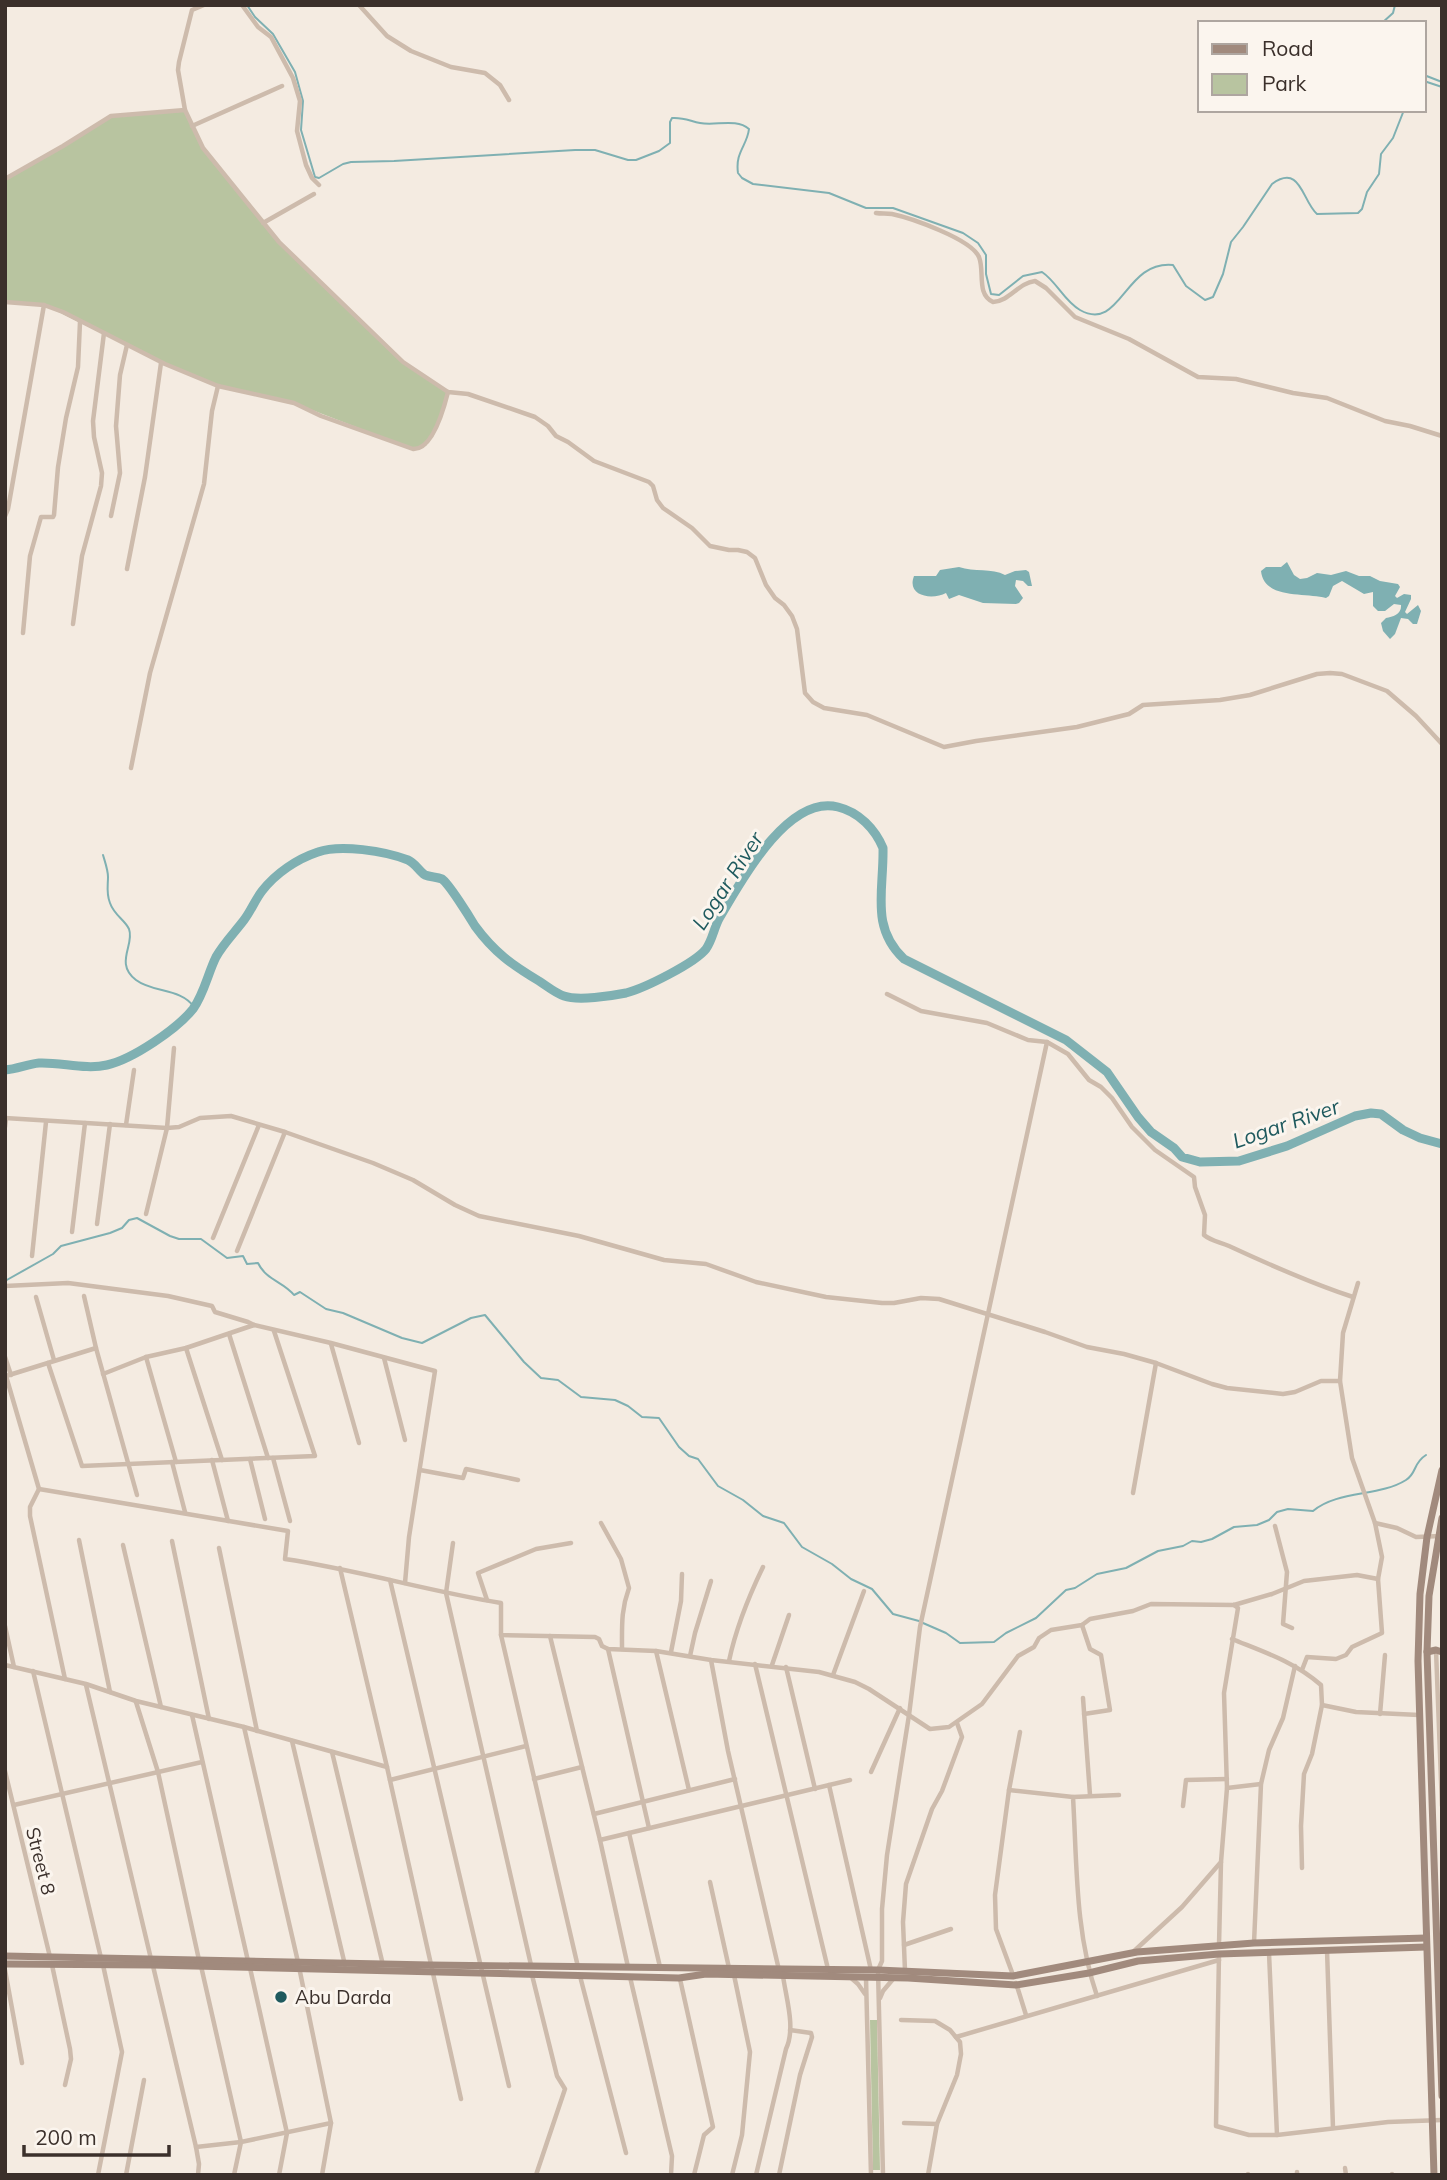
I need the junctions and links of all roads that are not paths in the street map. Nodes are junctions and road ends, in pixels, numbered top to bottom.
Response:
1 (204, 5) edge
2 (242, 5) edge
3 (359, 5) edge
4 (282, 86) dead end
5 (509, 100) dead end
6 (185, 110) junction
7 (192, 125) junction
8 (5, 178) edge
9 (319, 185) dead end
10 (314, 194) dead end
11 (876, 213) dead end
12 (263, 223) junction
13 (5, 302) edge
14 (44, 305) junction
15 (80, 321) junction
16 (104, 333) junction
17 (127, 345) junction
18 (161, 362) junction
19 (218, 386) junction
20 (448, 391) junction
21 (1442, 436) edge
22 (5, 516) edge
23 (111, 516) dead end
24 (127, 569) dead end
25 (73, 624) dead end
26 (23, 633) dead end
27 (1442, 744) edge
28 (131, 768) dead end
29 (887, 994) dead end
30 (1047, 1042) junction
31 (174, 1048) dead end
32 (134, 1070) dead end
33 (6, 1118) edge
34 (46, 1122) junction
35 (85, 1123) junction
36 (110, 1124) junction
37 (126, 1125) junction
38 (259, 1125) junction
39 (5, 1127) edge
40 (167, 1128) junction
41 (285, 1132) junction
42 (146, 1214) dead end
43 (97, 1224) dead end
44 (72, 1232) dead end
45 (213, 1238) dead end
46 (237, 1251) dead end
47 (32, 1256) dead end
48 (1359, 1283) dead end
49 (5, 1286) edge
50 (84, 1296) dead end
51 (37, 1297) dead end
52 (1353, 1297) junction
53 (989, 1314) junction
54 (254, 1325) junction
55 (274, 1330) junction
56 (229, 1334) junction
57 (331, 1343) junction
58 (96, 1348) junction
59 (186, 1348) junction
60 (5, 1357) edge
61 (146, 1357) junction
62 (384, 1358) junction
63 (51, 1362) junction
64 (1156, 1363) junction
65 (103, 1374) junction
66 (7, 1376) edge
67 (1339, 1381) junction
68 (405, 1440) dead end
69 (359, 1443) dead end
70 (270, 1458) junction
71 (250, 1459) junction
72 (212, 1460) junction
73 (222, 1460) junction
74 (174, 1462) junction
75 (129, 1465) junction
76 (419, 1470) junction
77 (1442, 1470) edge
78 (518, 1480) dead end
79 (39, 1489) junction
80 (1133, 1493) dead end
81 (137, 1494) dead end
82 (185, 1513) junction
83 (1442, 1518) edge
84 (265, 1519) dead end
85 (228, 1521) junction
86 (290, 1521) dead end
87 (601, 1523) dead end
88 (1376, 1523) junction
89 (1275, 1526) dead end
90 (1427, 1536) junction
91 (1440, 1536) edge
92 (79, 1540) dead end
93 (172, 1541) dead end
94 (453, 1543) dead end
95 (571, 1543) dead end
96 (123, 1545) dead end
97 (219, 1548) dead end
98 (763, 1567) dead end
99 (340, 1568) junction
100 (682, 1574) dead end
101 (1378, 1579) junction
102 (390, 1580) junction
103 (711, 1581) dead end
104 (405, 1583) junction
105 (1287, 1586) junction
106 (864, 1591) dead end
107 (446, 1593) junction
108 (487, 1601) junction
109 (1234, 1605) junction
110 (789, 1615) dead end
111 (1082, 1625) junction
112 (5, 1626) edge
113 (1292, 1628) dead end
114 (501, 1635) junction
115 (550, 1636) junction
116 (1232, 1639) junction
117 (608, 1648) junction
118 (622, 1649) junction
119 (656, 1651) junction
120 (1439, 1651) edge
121 (671, 1652) junction
122 (1427, 1652) junction
123 (1385, 1655) dead end
124 (691, 1656) junction
125 (710, 1660) junction
126 (729, 1661) junction
127 (755, 1664) junction
128 (5, 1665) edge
129 (772, 1665) junction
130 (1296, 1666) junction
131 (14, 1667) junction
132 (786, 1667) junction
133 (1303, 1670) junction
134 (33, 1671) junction
135 (833, 1675) junction
136 (65, 1679) junction
137 (86, 1684) junction
138 (110, 1692) junction
139 (1083, 1698) dead end
140 (136, 1701) junction
141 (1322, 1705) junction
142 (161, 1707) junction
143 (900, 1708) junction
144 (1084, 1713) junction
145 (1380, 1714) junction
146 (192, 1715) junction
147 (909, 1715) junction
148 (1419, 1715) junction
149 (209, 1719) junction
150 (957, 1723) junction
151 (244, 1727) junction
152 (257, 1731) junction
153 (1020, 1732) dead end
154 (292, 1741) junction
155 (526, 1746) junction
156 (332, 1751) junction
157 (483, 1756) junction
158 (202, 1762) junction
159 (387, 1767) junction
160 (582, 1768) junction
161 (434, 1769) junction
162 (5, 1771) edge
163 (158, 1772) junction
164 (871, 1772) dead end
165 (534, 1779) junction
166 (735, 1779) junction
167 (1227, 1779) junction
168 (390, 1780) junction
169 (850, 1780) dead end
170 (110, 1783) junction
171 (1261, 1784) junction
172 (829, 1785) junction
173 (1227, 1788) junction
174 (815, 1789) junction
175 (689, 1790) junction
176 (1009, 1790) junction
177 (63, 1794) junction
178 (1090, 1795) junction
179 (1119, 1795) dead end
180 (786, 1796) junction
181 (1073, 1797) junction
182 (643, 1801) junction
183 (13, 1805) junction
184 (741, 1806) junction
185 (1183, 1806) dead end
186 (1442, 1806) edge
187 (594, 1814) junction
188 (649, 1828) junction
189 (629, 1833) junction
190 (600, 1840) junction
191 (1221, 1862) junction
192 (1302, 1868) dead end
193 (710, 1882) dead end
194 (951, 1930) dead end
195 (1426, 1938) junction
196 (1254, 1943) junction
197 (904, 1945) junction
198 (1219, 1945) junction
199 (1426, 1947) junction
200 (1326, 1950) junction
201 (1269, 1952) junction
202 (1132, 1953) junction
203 (5, 1956) edge
204 (1219, 1957) junction
205 (51, 1961) junction
206 (102, 1961) junction
207 (152, 1962) junction
208 (200, 1963) junction
209 (1087, 1963) junction
210 (5, 1964) edge
211 (249, 1965) junction
212 (298, 1965) junction
213 (346, 1966) junction
214 (383, 1967) junction
215 (660, 1968) junction
216 (431, 1969) junction
217 (482, 1969) junction
218 (5, 1970) edge
219 (532, 1970) junction
220 (828, 1970) junction
221 (579, 1971) junction
222 (905, 1971) junction
223 (629, 1972) junction
224 (732, 1972) junction
225 (781, 1973) junction
226 (872, 1973) junction
227 (1089, 1973) junction
228 (1440, 1975) edge
229 (1013, 1976) junction
230 (849, 1977) junction
231 (679, 1978) junction
232 (894, 1978) junction
233 (1016, 1985) junction
234 (1097, 1996) junction
235 (867, 2004) junction
236 (879, 2006) junction
237 (867, 2014) junction
238 (879, 2014) junction
239 (1026, 2015) junction
240 (901, 2020) dead end
241 (790, 2030) junction
242 (956, 2037) junction
243 (22, 2063) dead end
244 (144, 2080) dead end
245 (65, 2084) dead end
246 (509, 2086) dead end
247 (1442, 2096) edge
248 (461, 2099) dead end
249 (1442, 2120) edge
250 (1432, 2121) junction
251 (331, 2123) junction
252 (904, 2123) dead end
253 (937, 2124) junction
254 (1333, 2128) junction
255 (287, 2133) junction
256 (1277, 2135) junction
257 (241, 2142) junction
258 (195, 2147) junction
259 (626, 2154) dead end
260 (98, 2175) edge
261 (126, 2175) edge
262 (198, 2175) edge
263 (234, 2175) edge
264 (279, 2175) edge
265 (322, 2175) edge
266 (537, 2175) edge
267 (671, 2175) edge
268 (694, 2175) edge
269 (732, 2175) edge
270 (757, 2175) edge
271 (779, 2175) edge
272 (871, 2175) edge
273 (883, 2175) edge
274 (928, 2175) edge
275 (1434, 2175) edge

1 - 6 street
2 - 9 street
3 - 5 street
4 - 7 street
6 - 7 street
6 - 8 street
7 - 12 street
10 - 12 street
11 - 21 street
12 - 20 street
13 - 14 street
14 - 15 street
14 - 22 street
15 - 16 street
15 - 26 street
16 - 17 street
16 - 25 street
17 - 18 street
17 - 23 street
18 - 19 street
18 - 24 street
19 - 20 street
19 - 28 street
20 - 27 street
29 - 30 street
30 - 52 street
30 - 53 street
31 - 40 street
32 - 37 street
33 - 34 street
33 - 39 street
34 - 35 street
34 - 47 street
35 - 36 street
35 - 44 street
36 - 37 street
36 - 43 street
37 - 40 street
38 - 40 street
38 - 41 street
38 - 45 street
40 - 42 street
41 - 46 street
41 - 53 street
48 - 52 street
49 - 54 street
50 - 58 street
51 - 63 street
52 - 67 street
53 - 64 street
53 - 147 street
54 - 55 street
54 - 56 street
55 - 57 street
55 - 70 street
56 - 59 street
56 - 70 street
57 - 62 street
57 - 69 street
58 - 63 street
58 - 65 street
59 - 61 street
59 - 73 street
60 - 66 street
61 - 65 street
61 - 74 street
62 - 68 street
62 - 76 street
63 - 66 street
63 - 75 street
64 - 67 street
64 - 80 street
65 - 75 street
66 - 79 street
67 - 88 street
70 - 71 street
70 - 86 street
71 - 73 street
71 - 84 street
72 - 73 street
72 - 74 street
72 - 85 street
74 - 75 street
74 - 82 street
75 - 81 street
76 - 78 street
76 - 104 street
77 - 90 street
79 - 82 street
79 - 136 street
82 - 85 street
83 - 91 street
85 - 99 street
87 - 118 street
88 - 90 street
88 - 101 street
89 - 105 street
90 - 91 street
90 - 148 street
91 - 122 street
92 - 138 street
93 - 149 street
94 - 107 street
95 - 108 street
96 - 142 street
97 - 152 street
98 - 126 street
99 - 102 street
99 - 159 street
100 - 121 street
101 - 105 street
101 - 133 street
102 - 104 street
102 - 161 street
103 - 124 street
104 - 107 street
105 - 109 street
105 - 113 street
106 - 135 street
107 - 108 street
107 - 157 street
108 - 114 street
109 - 111 street
109 - 116 street
110 - 129 street
111 - 144 street
111 - 150 street
112 - 131 street
114 - 115 street
114 - 155 street
115 - 117 street
115 - 160 street
116 - 130 street
116 - 167 street
117 - 118 street
117 - 182 street
118 - 119 street
119 - 121 street
119 - 175 street
120 - 122 street
120 - 186 street
121 - 124 street
122 - 228 street
123 - 145 street
124 - 125 street
125 - 126 street
125 - 166 street
126 - 127 street
127 - 129 street
127 - 180 street
128 - 131 street
129 - 132 street
130 - 133 street
130 - 171 street
131 - 134 street
132 - 135 street
132 - 174 street
133 - 141 street
134 - 136 street
134 - 177 street
135 - 143 street
136 - 137 street
137 - 138 street
137 - 170 street
138 - 140 street
139 - 144 street
140 - 142 street
140 - 163 street
141 - 145 street
141 - 192 street
142 - 146 street
143 - 147 street
143 - 164 street
144 - 178 street
145 - 148 street
146 - 149 street
146 - 158 street
147 - 150 street
147 - 226 street
148 - 195 street
149 - 151 street
150 - 197 street
151 - 152 street
151 - 212 street
152 - 154 street
153 - 176 street
154 - 156 street
154 - 213 street
155 - 157 street
155 - 165 street
156 - 159 street
156 - 214 street
157 - 161 street
157 - 219 street
158 - 163 street
158 - 211 street
159 - 168 street
160 - 165 street
160 - 187 street
161 - 168 street
161 - 217 street
162 - 183 street, Street 8
163 - 170 street
163 - 208 street
165 - 221 street
166 - 175 street
166 - 184 street
167 - 173 street
167 - 185 street
168 - 216 street
169 - 172 street
170 - 177 street
170 - 207 street
171 - 173 street
171 - 196 street
172 - 174 street
172 - 226 street
173 - 191 street
174 - 180 street
175 - 182 street
176 - 181 street
176 - 229 street
177 - 183 street
177 - 206 street
178 - 179 street
178 - 181 street
180 - 184 street
180 - 220 street
181 - 209 street
182 - 187 street
182 - 188 street
183 - 205 street, Street 8
184 - 188 street
184 - 225 street
187 - 190 street
188 - 189 street
189 - 190 street
189 - 215 street
190 - 223 street
191 - 198 street
191 - 202 street
193 - 224 street
194 - 197 street
195 - 196 street
195 - 199 street
196 - 198 street
197 - 222 street
198 - 202 street
198 - 204 street
199 - 200 street
199 - 250 street
200 - 201 street
200 - 254 street
201 - 204 street
201 - 256 street
202 - 209 street
203 - 205 street
204 - 227 street
204 - 234 street
204 - 256 street
205 - 206 street
205 - 210 street
205 - 245 street, Street 8
206 - 207 street
206 - 260 street
207 - 208 street
207 - 258 street
208 - 211 street
208 - 257 street
209 - 227 street
209 - 229 street
211 - 212 street
211 - 255 street
212 - 213 street
212 - 251 street
213 - 214 street
214 - 216 street
215 - 223 street
215 - 224 street
216 - 217 street
216 - 248 street
217 - 219 street
217 - 246 street
218 - 243 street
219 - 221 street
219 - 266 street
220 - 225 street
220 - 226 street
221 - 223 street
221 - 259 street
222 - 226 street
222 - 229 street
223 - 231 street
223 - 267 street
224 - 225 street
224 - 231 street
224 - 269 street
225 - 230 street
225 - 241 street
226 - 230 street
226 - 232 street
226 - 235 street
226 - 236 street
227 - 233 street
227 - 234 street
228 - 247 street
229 - 233 street
230 - 235 street
231 - 268 street
232 - 233 street
232 - 236 street
233 - 239 street
234 - 239 street
235 - 237 street
236 - 238 street
237 - 238 street
237 - 272 street
238 - 273 street
239 - 242 street
240 - 242 street
241 - 270 street
241 - 271 street
242 - 253 street
244 - 261 street
249 - 250 street
250 - 254 street
250 - 275 street
251 - 255 street
251 - 265 street
252 - 253 street
253 - 274 street
254 - 256 street
255 - 257 street
255 - 264 street
257 - 258 street
257 - 263 street
258 - 262 street

